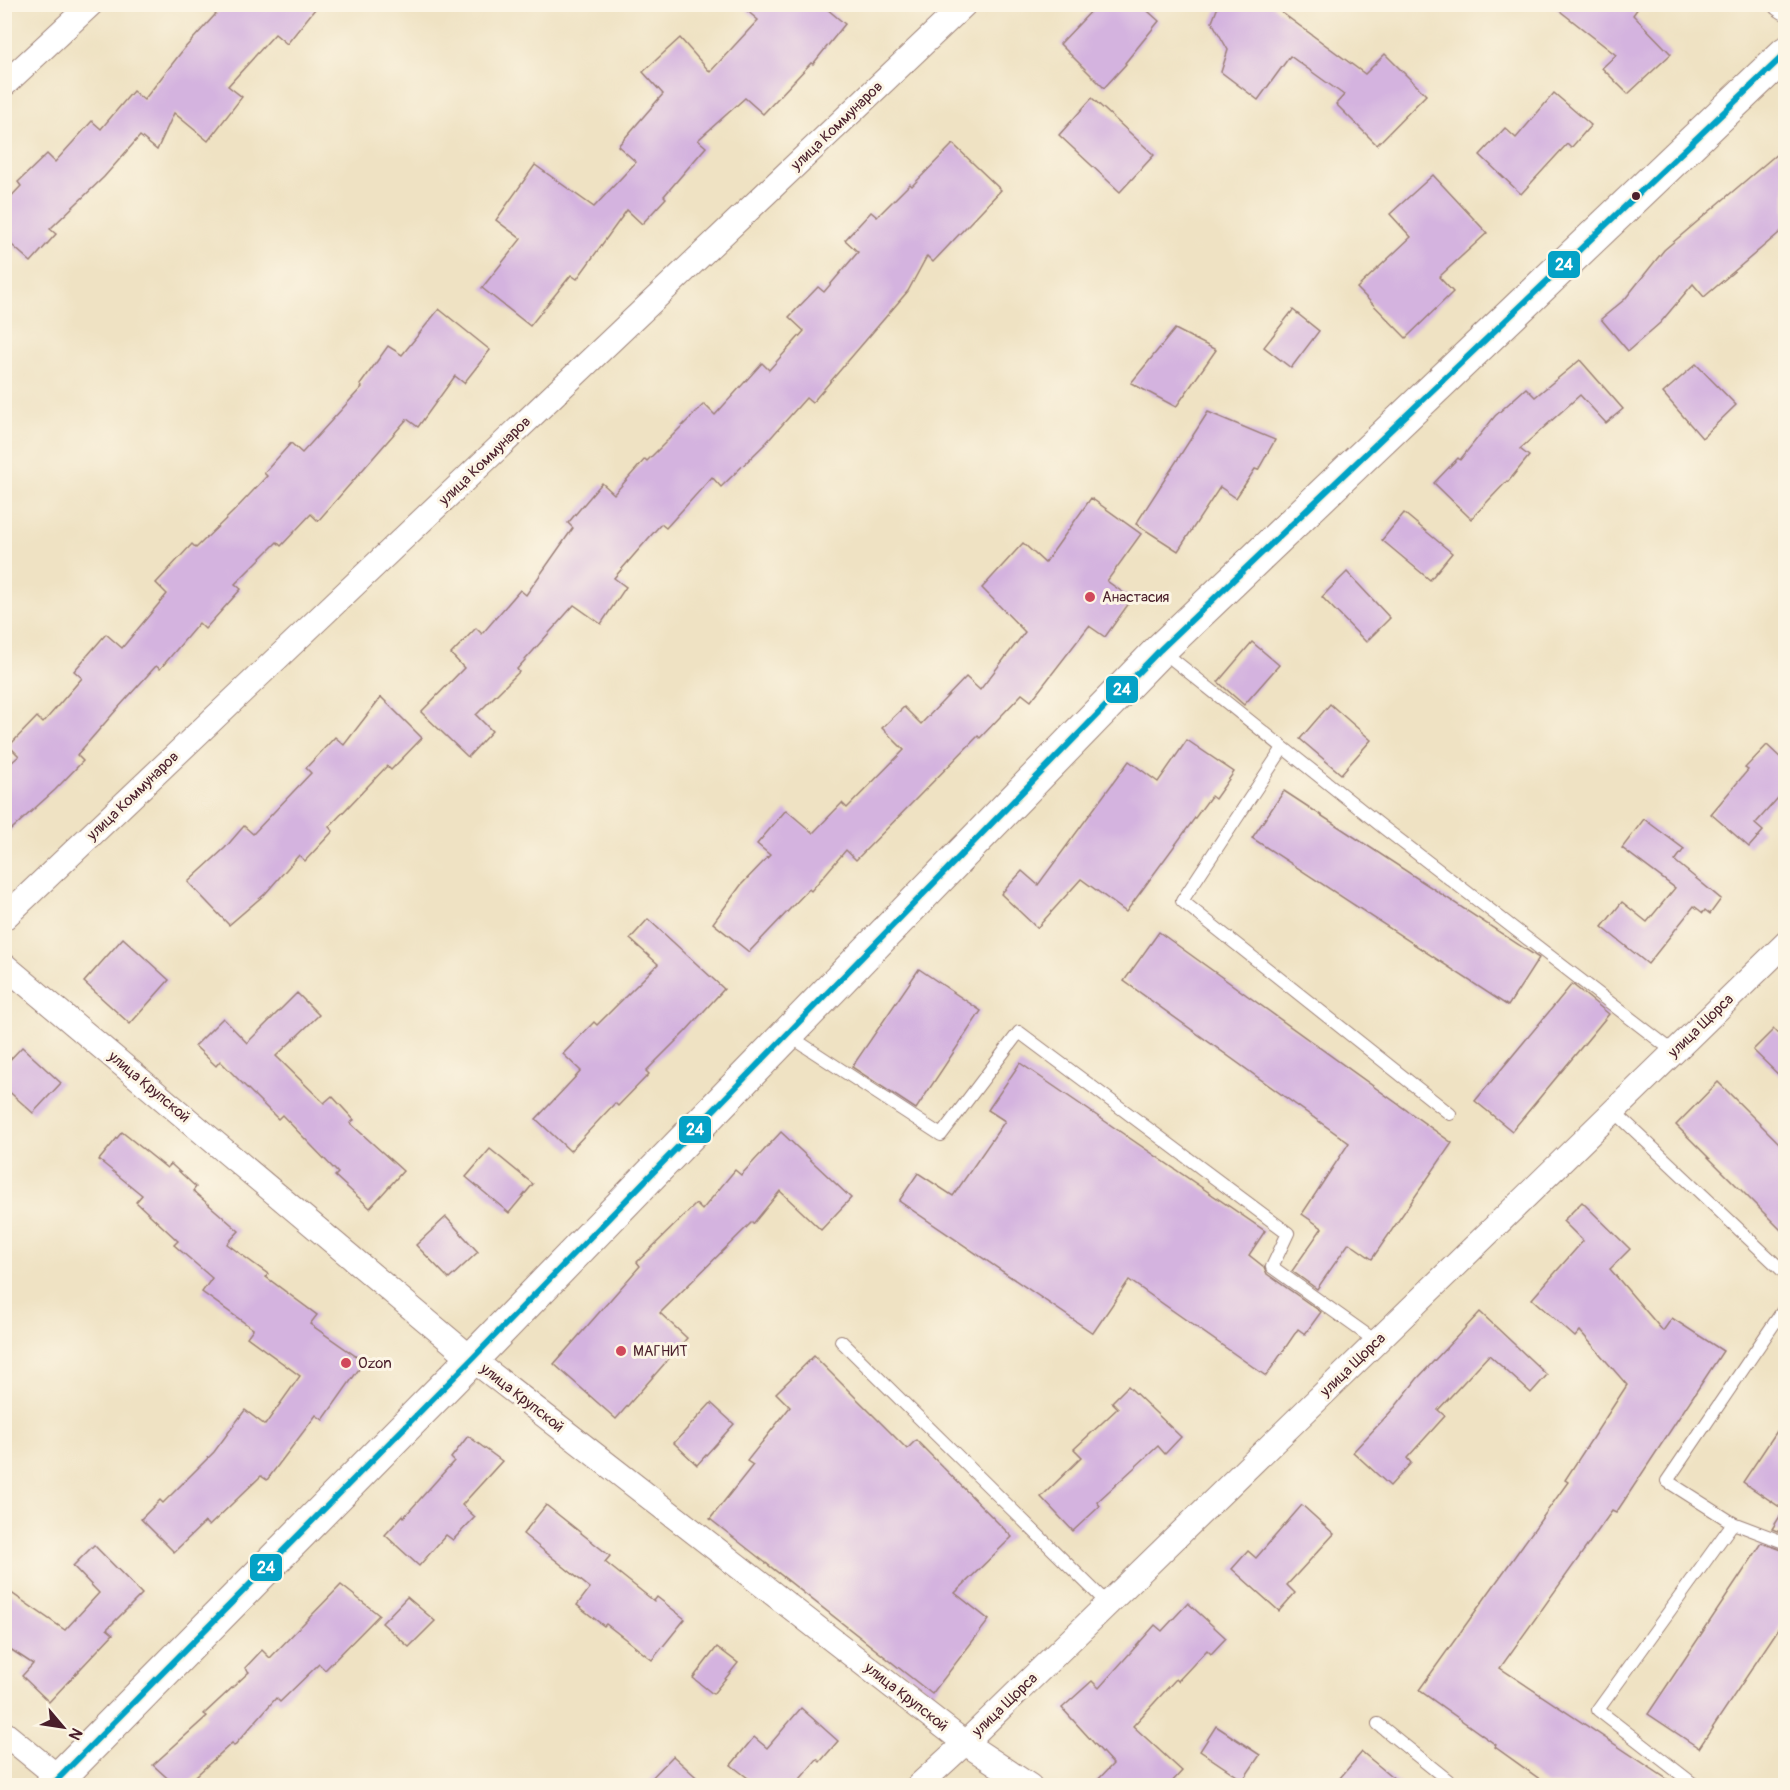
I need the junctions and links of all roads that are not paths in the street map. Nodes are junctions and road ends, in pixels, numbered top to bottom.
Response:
1 (91, 4) edge
2 (964, 4) edge
3 (1780, 4) edge
4 (1785, 8) edge
5 (1785, 53) edge
6 (4, 85) edge
7 (1160, 650) junction
8 (1283, 748) junction
9 (4, 918) edge
10 (1785, 943) edge
11 (4, 965) edge
12 (788, 1034) junction
13 (1674, 1052) junction
14 (1614, 1111) junction
15 (1450, 1114) dead end
16 (1785, 1274) edge
17 (1785, 1306) edge
18 (841, 1341) dead end
19 (1377, 1342) junction
20 (472, 1359) junction
21 (1733, 1523) junction
22 (1785, 1543) edge
23 (1108, 1604) junction
24 (1378, 1725) dead end
25 (4, 1733) edge
26 (965, 1743) junction
27 (60, 1783) edge
28 (918, 1785) edge
29 (1030, 1785) edge
30 (1455, 1785) edge
31 (1696, 1785) edge

1 - 6 street
2 - 9 street, улица Коммунаров
3 - 4 street
5 - 7 main road
7 - 8 lane
7 - 12 main road
8 - 13 lane
8 - 15 lane
10 - 13 street, улица Щорса
11 - 20 street, улица Крупской
12 - 19 lane
12 - 20 main road
13 - 14 street, улица Щорса
14 - 16 lane
14 - 19 street, улица Щорса
17 - 21 lane
18 - 23 lane
19 - 23 street, улица Щорса
20 - 26 street, улица Крупской
20 - 27 main road
21 - 22 lane
21 - 31 lane
23 - 26 street, улица Щорса
24 - 30 lane
25 - 27 street
26 - 28 street, улица Щорса
26 - 29 street, улица Крупской

